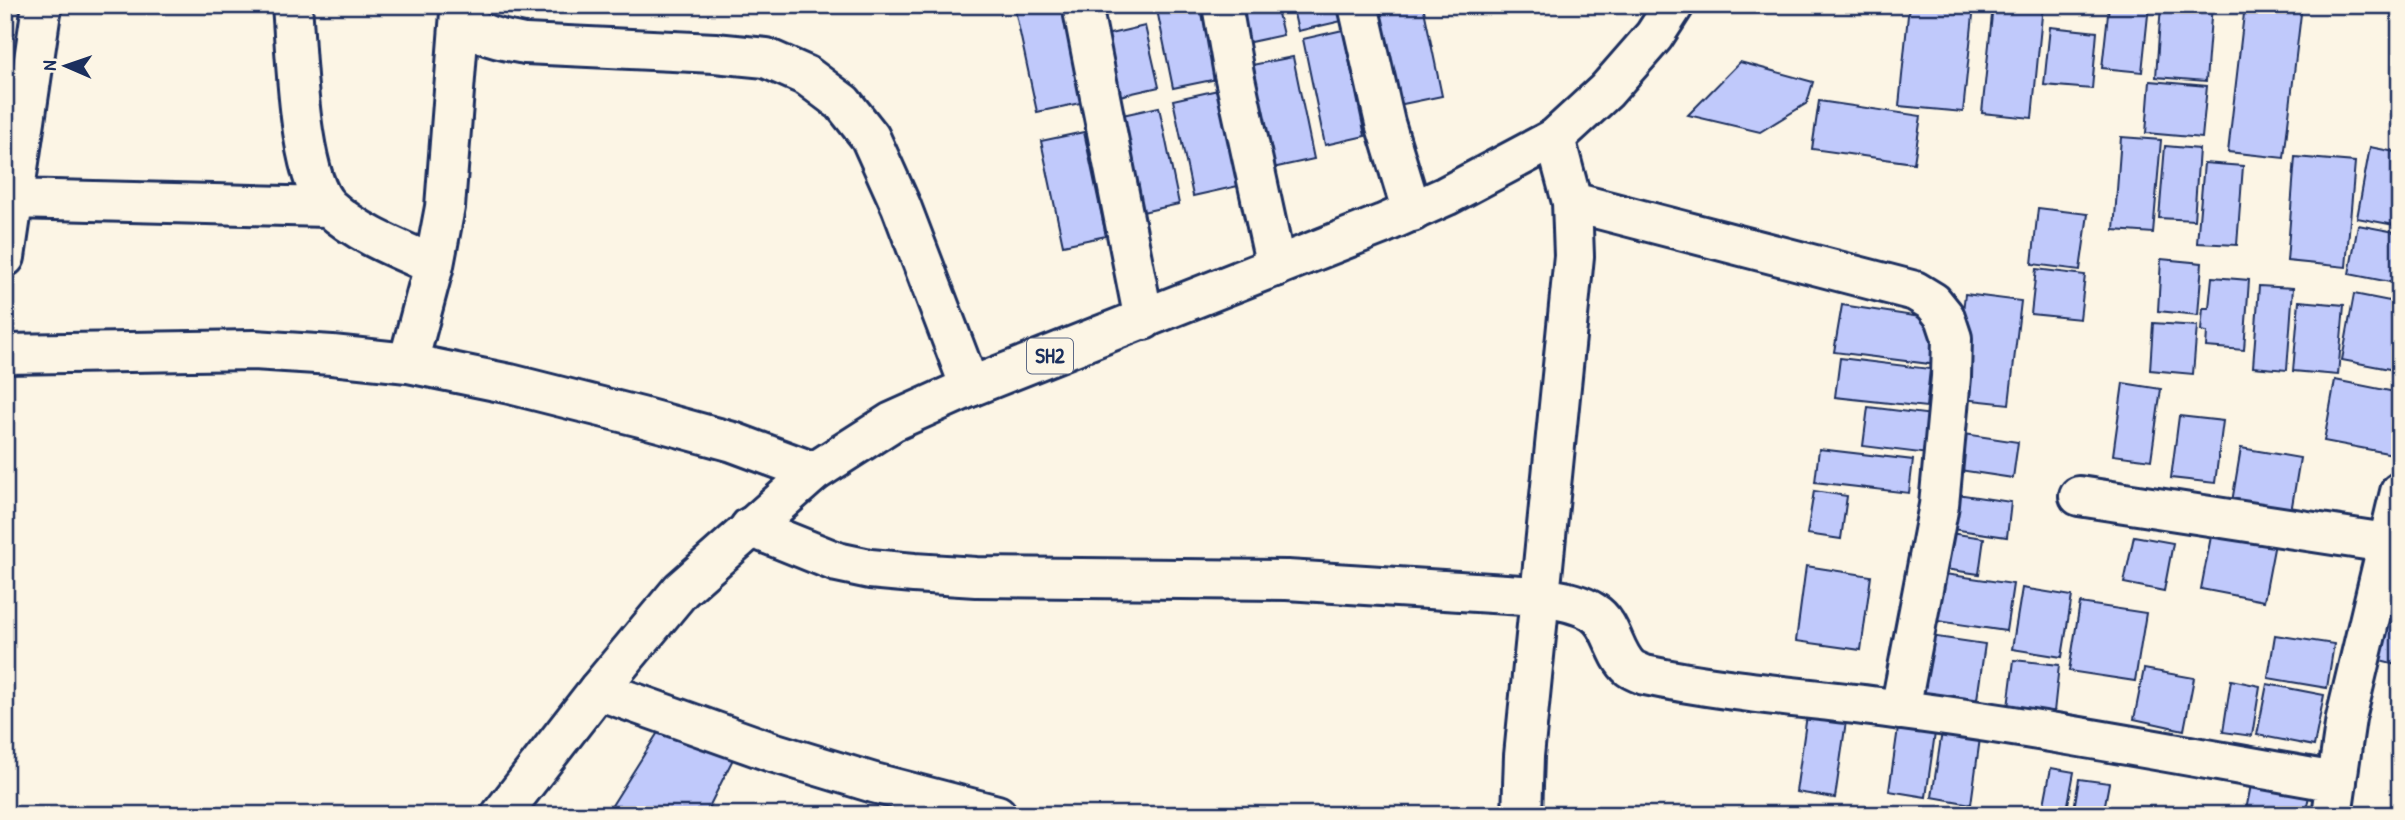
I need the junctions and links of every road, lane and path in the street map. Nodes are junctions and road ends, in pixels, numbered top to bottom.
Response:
1 (42, 5) edge
2 (292, 5) edge
3 (1082, 5) edge
4 (1222, 5) edge
5 (1358, 5) edge
6 (1674, 5) edge
7 (459, 9) edge
8 (1555, 138) junction
9 (14, 199) junction
10 (1572, 202) junction
11 (328, 207) junction
12 (1412, 212) junction
13 (5, 257) edge
14 (434, 265) junction
15 (1276, 267) junction
16 (1144, 320) junction
17 (5, 354) edge
18 (408, 363) junction
19 (970, 387) junction
20 (814, 472) junction
21 (2400, 492) edge
22 (2079, 496) dead end
23 (750, 527) junction
24 (2388, 566) edge
25 (1539, 596) junction
26 (598, 690) junction
27 (1900, 709) junction
28 (2334, 799) edge
29 (501, 815) edge
30 (997, 815) edge
31 (1522, 815) edge

1 - 9 street
2 - 11 street
3 - 16 street
4 - 15 street
5 - 12 street
6 - 8 street, SH2
7 - 14 street
7 - 19 street
8 - 10 street
8 - 12 street, SH2
9 - 11 street
9 - 13 street
10 - 25 street
10 - 27 street
11 - 14 street
12 - 15 street, SH2
14 - 18 street
15 - 16 street, SH2
16 - 19 street, SH2
17 - 18 street
18 - 20 street
19 - 20 street, SH2
20 - 23 street, SH2
21 - 24 street
22 - 24 street
23 - 25 street
23 - 26 street, SH2
24 - 28 street
25 - 27 street
25 - 31 street
26 - 29 street, SH2
26 - 30 street
27 - 28 street

